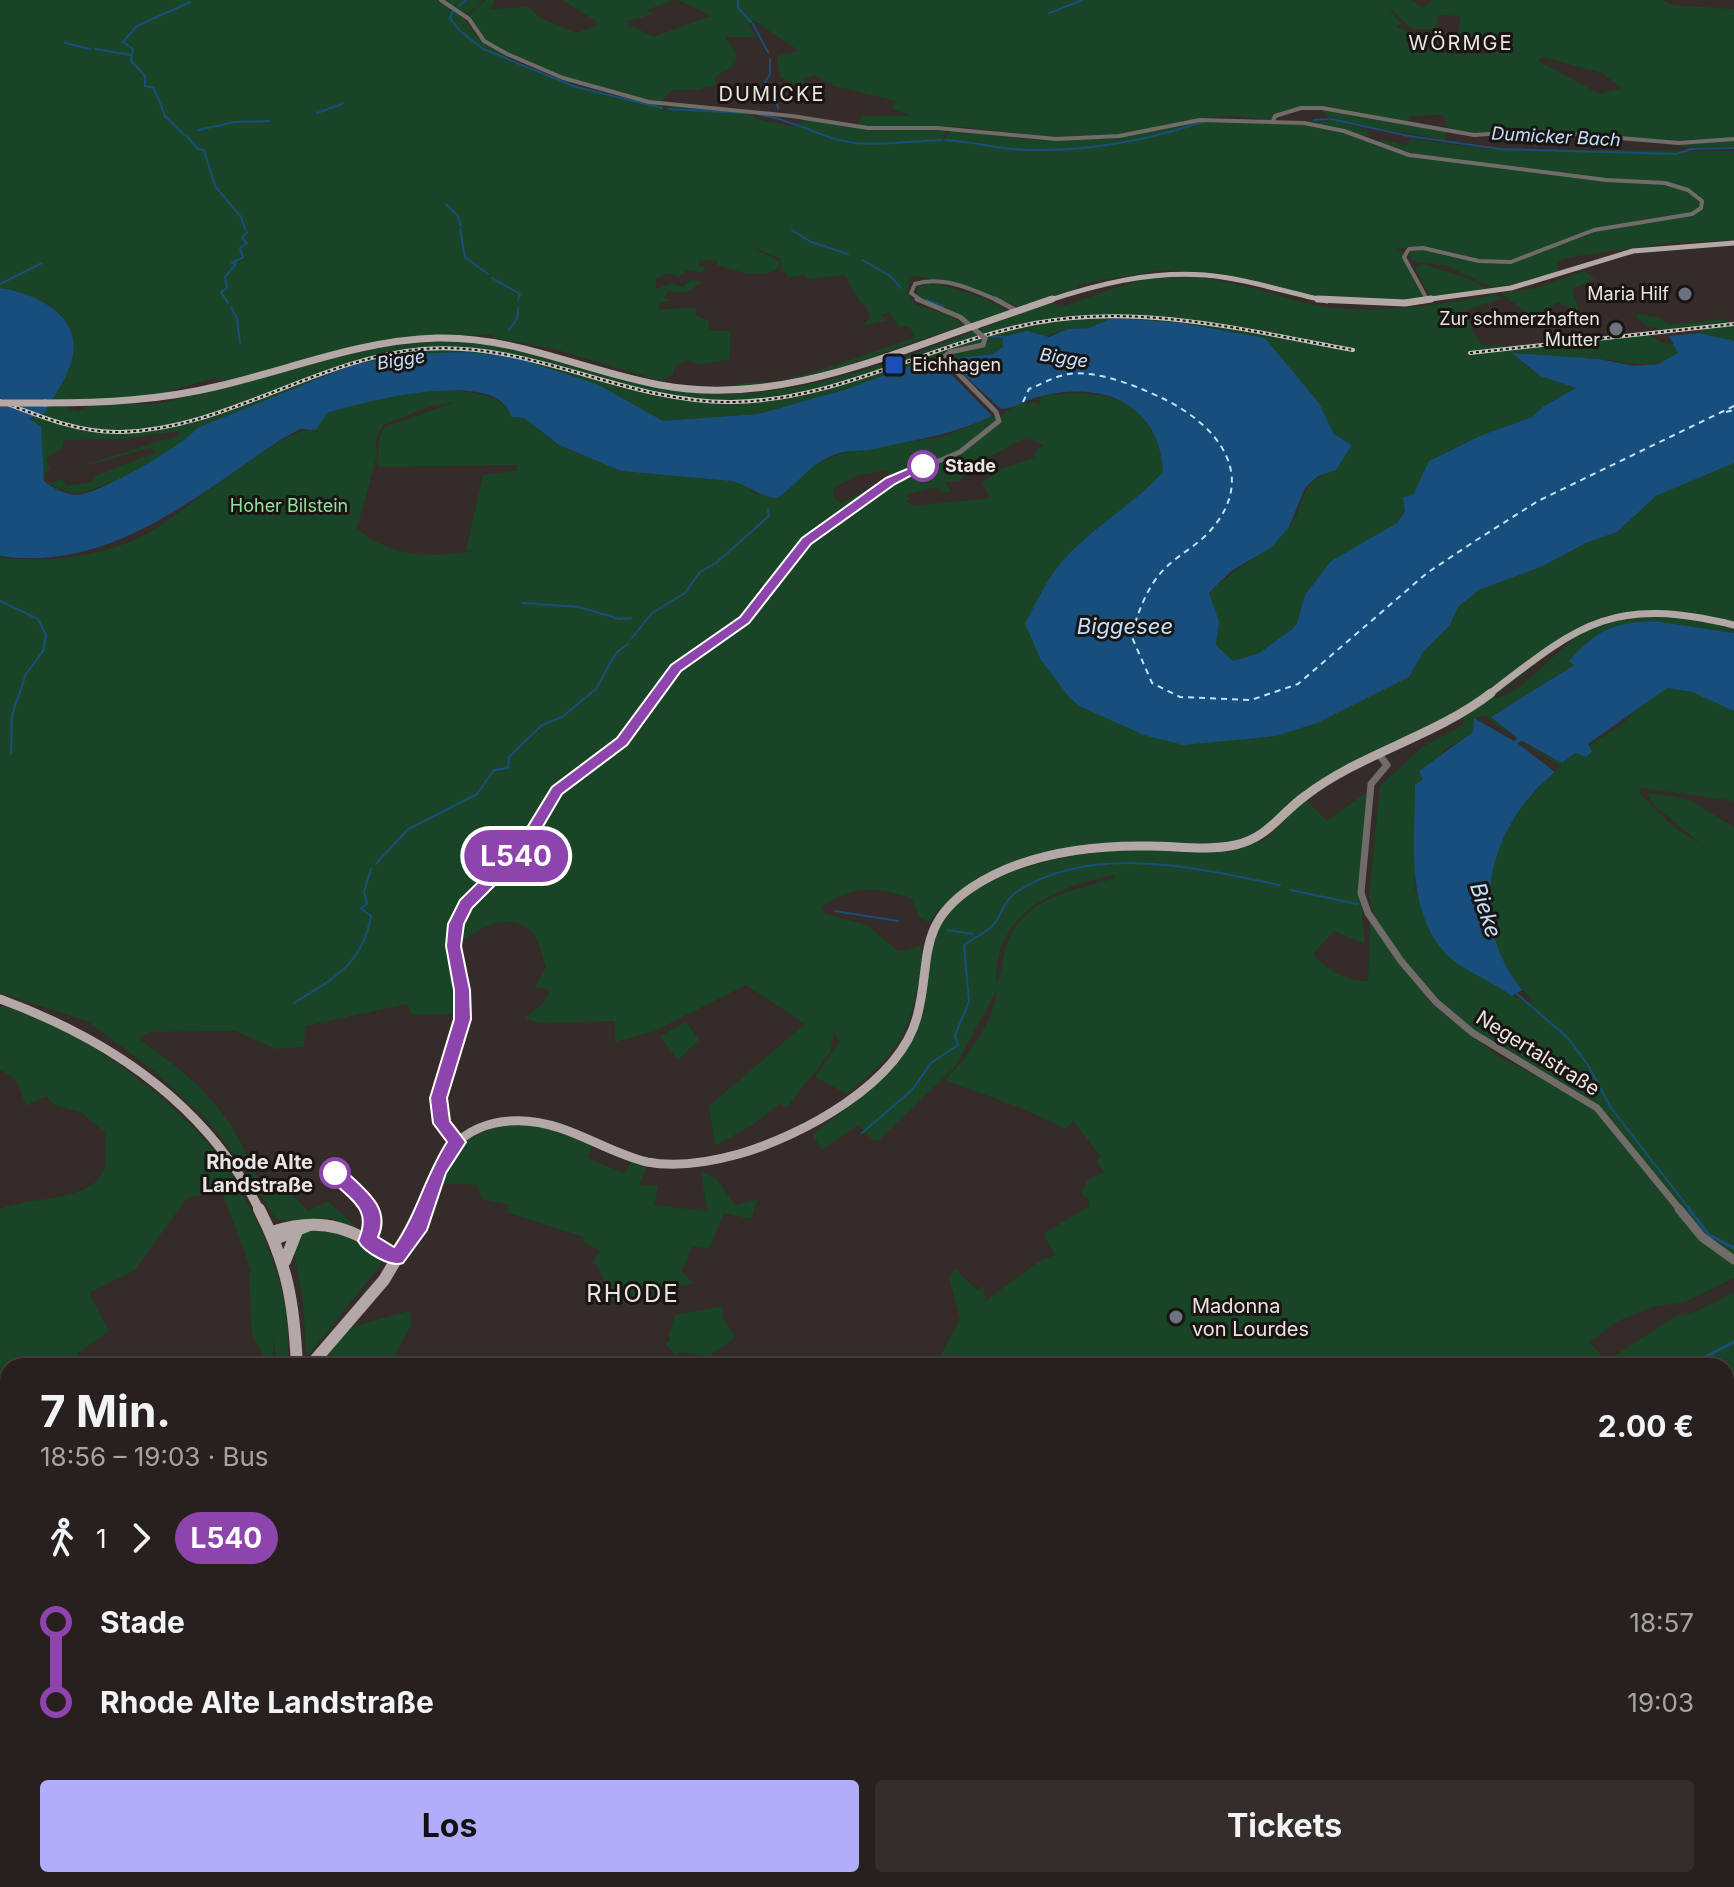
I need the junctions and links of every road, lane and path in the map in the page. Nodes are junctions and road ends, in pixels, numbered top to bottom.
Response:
1 (441, 0) edge
2 (1273, 121) junction
3 (1734, 139) edge
4 (1734, 243) edge
5 (1428, 301) junction
6 (1017, 311) junction
7 (0, 403) edge
8 (1734, 625) edge
9 (1380, 756) junction
10 (0, 999) edge
11 (457, 1142) junction
12 (322, 1221) junction
13 (300, 1228) junction
14 (274, 1235) junction
15 (397, 1258) junction
16 (1734, 1260) edge
17 (285, 1265) junction
18 (297, 1358) edge
19 (317, 1358) edge

1 - 2 street
2 - 3 street
2 - 5 street
4 - 5 main road
5 - 6 main road
6 - 7 main road, bridge
6 - 11 street
8 - 9 main road
9 - 11 main road
9 - 16 street, Negertalstraße
10 - 14 main road
11 - 15 main road
12 - 13 main road
12 - 14 main road
12 - 15 main road
13 - 14 main road
13 - 17 main road
14 - 17 main road
15 - 19 main road
17 - 18 main road

